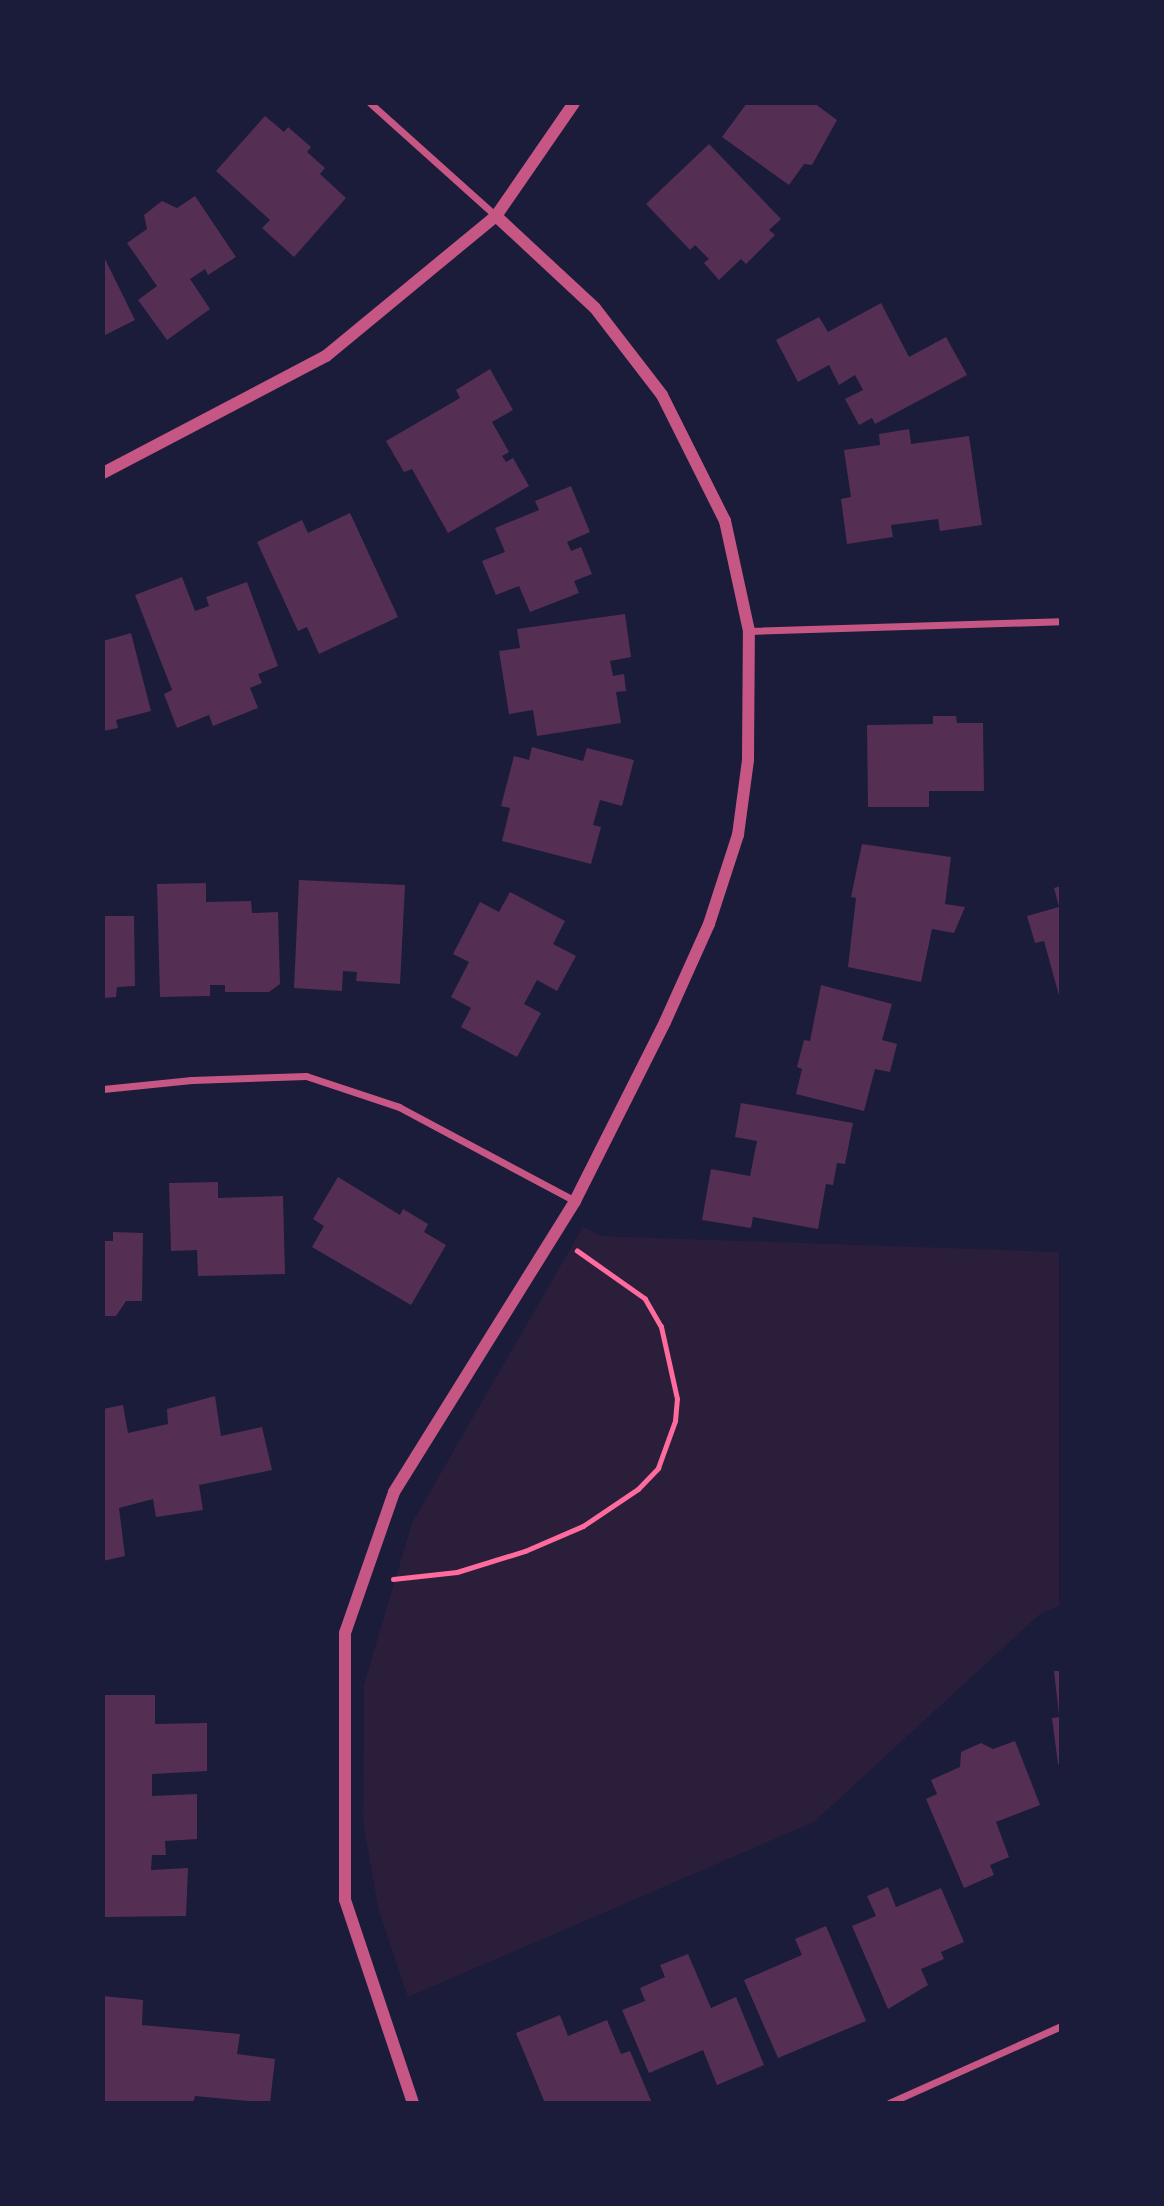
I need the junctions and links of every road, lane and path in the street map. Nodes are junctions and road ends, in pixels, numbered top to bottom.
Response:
1 (370, 103) edge
2 (574, 103) edge
3 (496, 216) junction
4 (103, 473) edge
5 (1061, 621) edge
6 (749, 631) junction
7 (103, 1089) edge
8 (575, 1201) junction
9 (554, 1234) junction
10 (362, 1585) junction
11 (1061, 2026) edge
12 (413, 2103) edge
13 (888, 2103) edge

1 - 3 street
2 - 3 street
3 - 4 street
3 - 6 street
5 - 6 street
6 - 8 street
7 - 8 street
8 - 9 street
9 - 10 street
9 - 10 path
10 - 12 street
11 - 13 street

